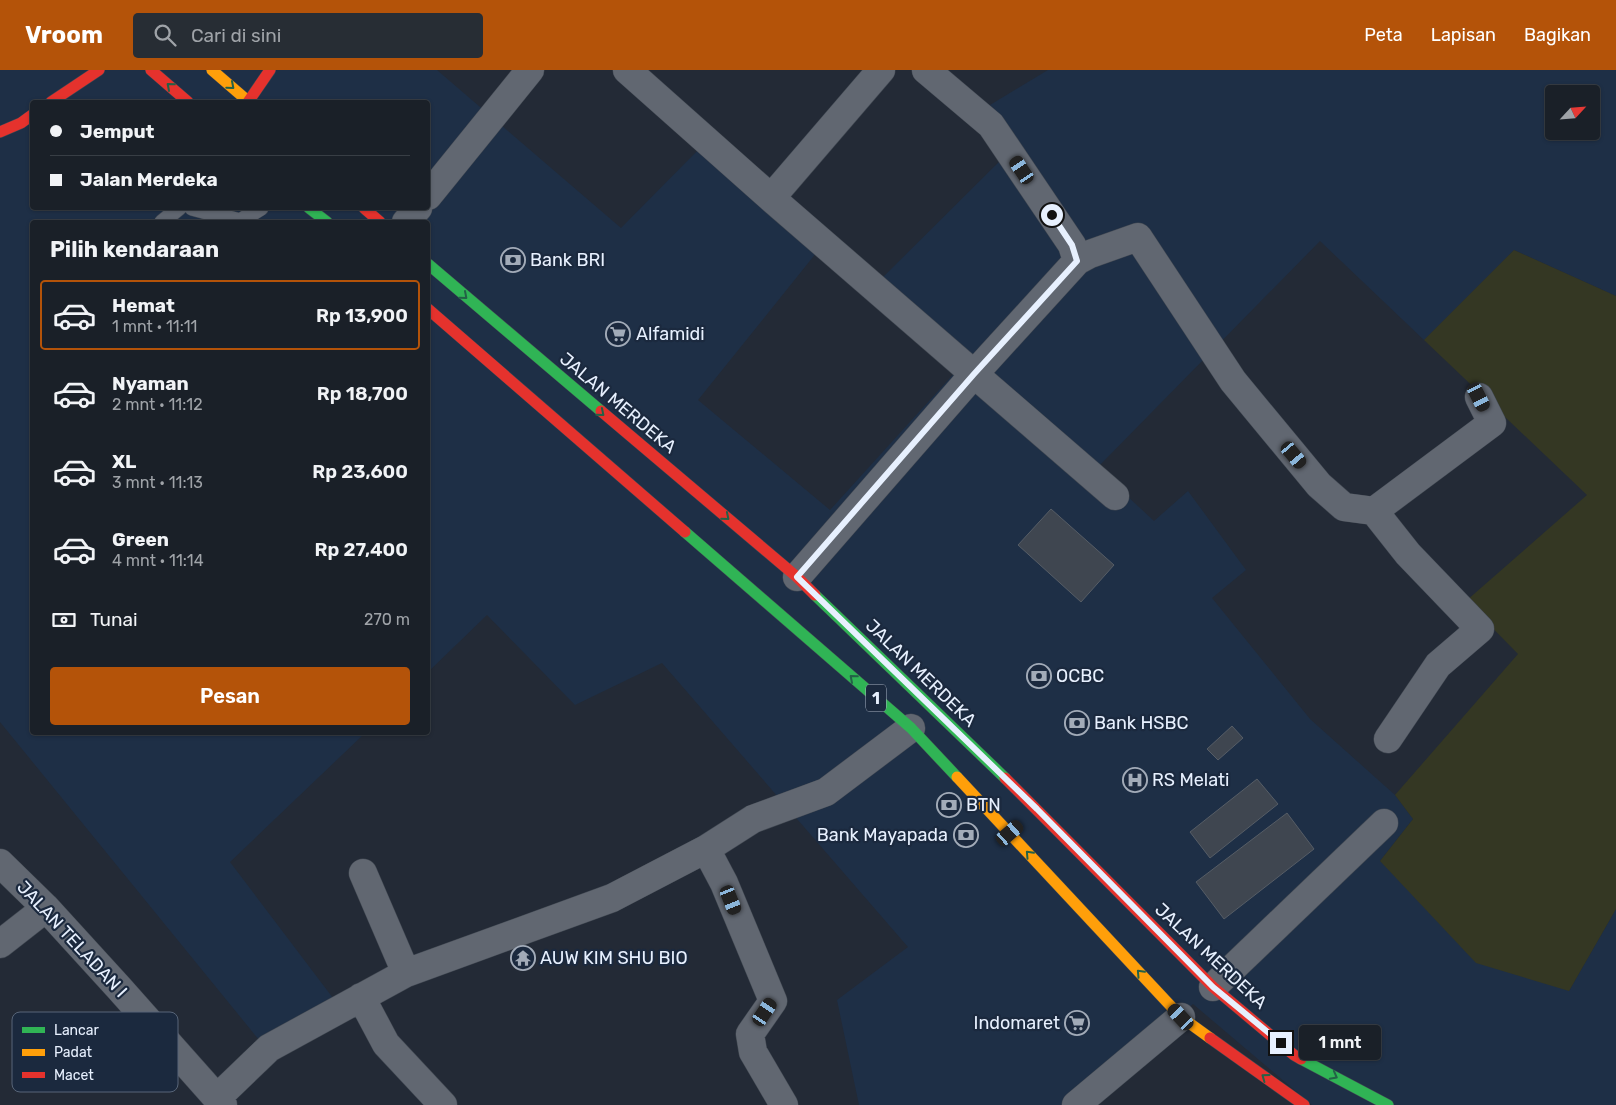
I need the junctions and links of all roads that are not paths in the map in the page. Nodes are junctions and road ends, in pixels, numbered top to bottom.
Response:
1 (99, 70) edge
2 (151, 70) edge
3 (212, 70) edge
4 (270, 70) edge
5 (530, 70) edge
6 (627, 70) edge
7 (881, 70) edge
8 (926, 70) edge
9 (54, 100) edge
10 (186, 100) edge
11 (247, 100) edge
12 (250, 100) edge
13 (30, 116) edge
14 (0, 132) edge
15 (430, 194) edge
16 (771, 198) junction
17 (177, 210) edge
18 (199, 210) edge
19 (258, 210) edge
20 (312, 210) edge
21 (366, 210) edge
22 (416, 210) edge
23 (164, 220) edge
24 (236, 220) edge
25 (242, 220) edge
26 (324, 220) edge
27 (378, 220) edge
28 (408, 220) edge
29 (1077, 261) junction
30 (430, 266) edge
31 (430, 311) edge
32 (974, 374) junction
33 (1479, 397) dead end
34 (1115, 496) dead end
35 (1374, 511) junction
36 (797, 577) junction
37 (911, 728) junction
38 (1388, 739) dead end
39 (1384, 824) dead end
40 (706, 849) junction
41 (0, 863) edge
42 (363, 872) dead end
43 (46, 908) junction
44 (0, 944) edge
45 (406, 973) junction
46 (1213, 987) junction
47 (361, 997) junction
48 (140, 1012) edge
49 (1181, 1017) junction
50 (178, 1054) edge
51 (220, 1101) edge
52 (443, 1105) edge
53 (784, 1105) edge
54 (1076, 1105) edge
55 (1304, 1105) edge
56 (1388, 1105) edge

1 - 9 main road
10 -> 2 main road
3 -> 11 main road
4 - 12 main road
5 - 15 street
6 - 16 street
7 - 16 street
8 - 29 street
13 - 14 main road
16 - 32 street
17 - 23 lane
18 - 24 lane
19 - 25 lane
20 - 26 main road
21 - 27 main road
22 - 28 street
29 - 32 street
29 - 35 street
30 -> 36 main road, JALAN MERDEKA / 1
37 -> 31 main road, 1
32 - 34 street
32 - 36 street
33 - 35 street
35 - 38 street
36 - 46 main road, JALAN MERDEKA / 1
37 - 40 street
49 -> 37 main road, 1
39 - 46 street
40 - 45 street
40 - 53 street
41 - 43 street, JALAN TELADAN I
42 - 45 street
43 - 44 street
43 - 48 street, JALAN TELADAN I
45 - 47 street
46 -> 56 main road, JALAN MERDEKA / 1
47 - 51 street
47 - 52 street
49 - 54 street
55 -> 49 main road, 1
50 - 51 street, JALAN TELADAN I

